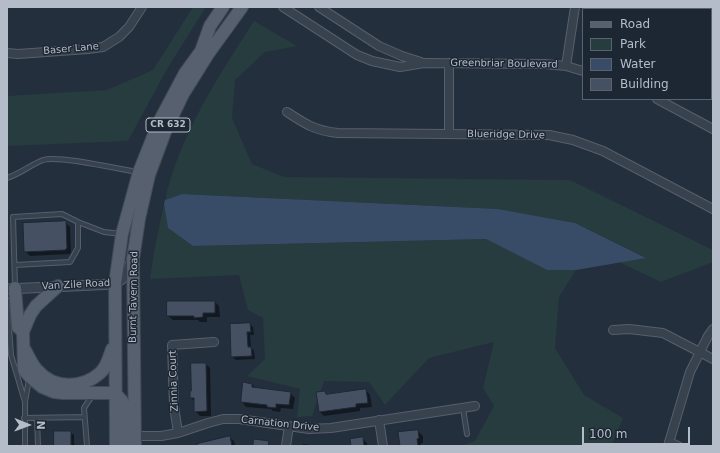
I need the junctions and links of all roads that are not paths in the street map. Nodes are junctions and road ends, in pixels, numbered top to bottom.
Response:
1 (142, 7) edge
2 (223, 7) edge
3 (231, 7) edge
4 (242, 7) edge
5 (283, 7) edge
6 (319, 7) edge
7 (575, 7) edge
8 (332, 10) edge
9 (201, 51) junction
10 (7, 53) edge
11 (424, 63) junction
12 (449, 63) junction
13 (566, 66) junction
14 (582, 71) edge
15 (659, 100) edge
16 (287, 112) dead end
17 (713, 129) edge
18 (449, 134) junction
19 (139, 172) junction
20 (7, 178) edge
21 (713, 209) edge
22 (78, 222) junction
23 (122, 234) junction
24 (133, 259) junction
25 (15, 265) junction
26 (115, 284) junction
27 (58, 286) junction
28 (11, 289) edge
29 (7, 300) edge
30 (713, 329) edge
31 (613, 330) dead end
32 (23, 332) junction
33 (114, 342) junction
34 (214, 342) dead end
35 (25, 350) junction
36 (700, 351) junction
37 (713, 359) edge
38 (30, 376) junction
39 (115, 393) junction
40 (93, 394) junction
41 (25, 402) junction
42 (475, 406) dead end
43 (463, 408) junction
44 (84, 417) junction
45 (24, 418) junction
46 (37, 418) junction
47 (379, 420) junction
48 (288, 426) junction
49 (178, 433) junction
50 (466, 434) dead end
51 (135, 441) edge
52 (669, 444) edge
53 (25, 446) edge
54 (38, 446) edge
55 (87, 446) edge
56 (116, 446) edge
57 (125, 446) edge
58 (286, 446) edge
59 (383, 446) edge
60 (678, 446) edge

1 - 10 street, Baser Lane
2 - 9 main road, Burnt Tavern Road / CR 632
3 - 9 main road
4 - 24 main road, Burnt Tavern Road / CR 632
5 - 11 street, Greenbriar Boulevard
6 - 8 street, Greenbriar Boulevard
7 - 13 street
8 - 11 street, Greenbriar Boulevard
9 - 19 main road, Burnt Tavern Road / CR 632
11 - 12 street, Greenbriar Boulevard
12 - 13 street, Greenbriar Boulevard
12 - 18 street
13 - 14 street, Greenbriar Boulevard
15 - 17 street
16 - 18 street, Blueridge Drive
18 - 21 street, Blueridge Drive
19 - 20 lane
19 - 23 main road, Burnt Tavern Road / CR 632
22 - 23 lane
22 - 25 lane
22 - 25 lane
23 - 26 main road, Burnt Tavern Road / CR 632
24 - 26 street, Van Zile Road
24 - 51 main road, Burnt Tavern Road / CR 632
25 - 28 lane
26 - 27 street, Van Zile Road
26 - 33 main road, Burnt Tavern Road / CR 632
27 - 28 street, Van Zile Road
27 - 32 main road
28 - 32 main road
29 - 41 lane
30 - 36 street
31 - 36 street
32 - 35 main road
33 - 35 main road
33 - 39 main road, Burnt Tavern Road / CR 632
34 - 49 street, Zinnia Court
35 - 38 main road
36 - 37 street
36 - 52 street
38 - 40 main road
38 - 41 lane
39 - 40 main road
39 - 56 main road, Burnt Tavern Road / CR 632
39 - 57 main road
40 - 44 lane
41 - 45 lane
42 - 43 street, Carnation Drive
43 - 47 street, Carnation Drive
43 - 50 lane
44 - 46 lane
44 - 55 lane
45 - 46 lane
45 - 53 lane
46 - 54 lane
47 - 48 street, Carnation Drive
47 - 59 street
48 - 49 street, Carnation Drive
48 - 58 street
49 - 51 street, Carnation Drive
52 - 60 street

